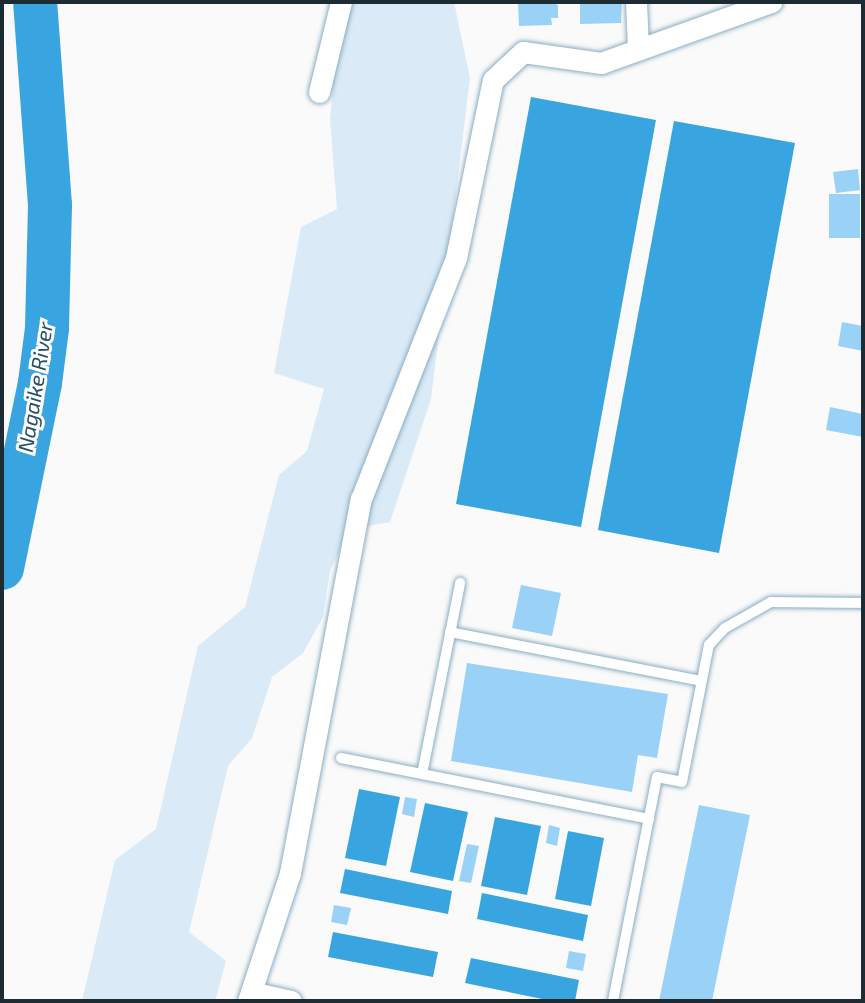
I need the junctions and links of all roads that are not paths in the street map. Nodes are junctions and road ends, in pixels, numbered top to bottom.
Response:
1 (341, 2) edge
2 (636, 2) edge
3 (771, 2) edge
4 (638, 48) junction
5 (319, 92) dead end
6 (460, 583) dead end
7 (863, 603) edge
8 (450, 632) junction
9 (701, 681) junction
10 (341, 758) dead end
11 (422, 774) junction
12 (649, 819) junction
13 (250, 996) edge
14 (291, 1001) edge
15 (613, 1001) edge

1 - 5 street
2 - 4 street
3 - 4 street
4 - 13 street
6 - 8 lane
7 - 9 lane
8 - 9 lane
8 - 11 lane
9 - 12 lane
10 - 11 lane
11 - 12 lane
12 - 15 lane
13 - 14 street

